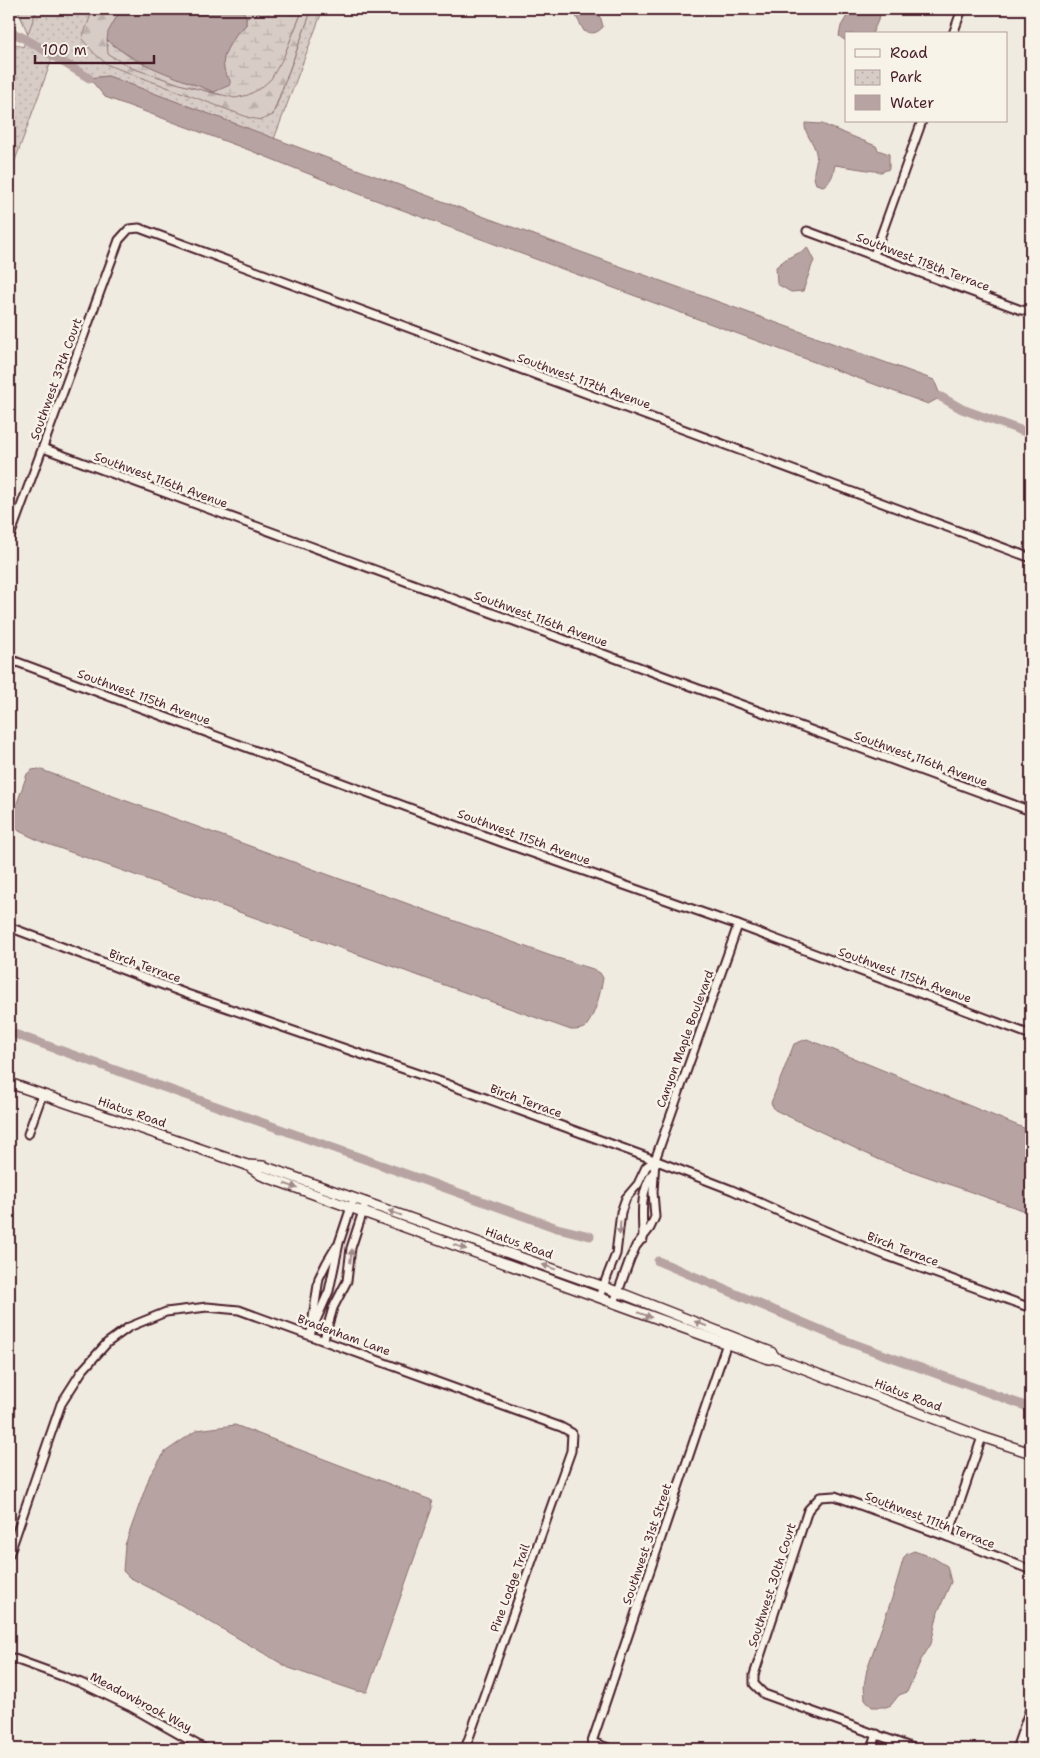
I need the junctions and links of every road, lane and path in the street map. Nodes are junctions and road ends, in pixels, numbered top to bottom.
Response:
1 (962, 9) edge
2 (954, 32) edge
3 (922, 122) edge
4 (129, 229) joint
5 (807, 231) dead end
6 (874, 255) junction
7 (1031, 311) edge
8 (43, 448) junction
9 (9, 539) edge
10 (1031, 558) edge
11 (9, 659) edge
12 (1031, 811) edge
13 (738, 925) junction
14 (9, 927) edge
15 (1031, 1035) edge
16 (9, 1083) edge
17 (42, 1095) junction
18 (28, 1134) dead end
19 (654, 1160) junction
20 (247, 1165) junction
21 (654, 1172) junction
22 (354, 1198) junction
23 (626, 1198) junction
24 (643, 1200) junction
25 (366, 1202) junction
26 (351, 1207) junction
27 (363, 1211) junction
28 (643, 1239) junction
29 (339, 1242) junction
30 (318, 1286) junction
31 (603, 1287) junction
32 (330, 1288) junction
33 (342, 1292) junction
34 (618, 1292) junction
35 (599, 1297) junction
36 (614, 1303) junction
37 (1031, 1308) edge
38 (310, 1334) junction
39 (324, 1339) junction
40 (728, 1339) junction
41 (572, 1433) joint
42 (982, 1437) junction
43 (1031, 1453) edge
44 (820, 1497) joint
45 (948, 1537) junction
46 (9, 1555) edge
47 (1031, 1570) edge
48 (9, 1657) edge
49 (1031, 1706) edge
50 (878, 1734) junction
51 (205, 1749) edge
52 (465, 1749) edge
53 (611, 1749) edge
54 (872, 1749) edge
55 (916, 1749) edge
56 (1016, 1749) edge

1 - 2 street
3 - 6 street
4 - 8 street, Southwest 37th Court
4 - 10 street, Southwest 117th Avenue
5 - 6 street, Southwest 118th Terrace
6 - 7 street, Southwest 118th Terrace
8 - 9 street, Southwest 37th Court
8 - 12 street, Southwest 116th Avenue
11 - 13 street, Southwest 115th Avenue
13 - 15 street, Southwest 115th Avenue
13 - 19 street, Canyon Maple Boulevard
14 - 19 street, Birch Terrace
16 - 17 street, Hiatus Road
17 - 18 street
17 - 20 street, Hiatus Road
19 - 21 street, Canyon Maple Boulevard
19 - 23 street, Canyon Maple Boulevard
19 - 37 street, Birch Terrace
20 - 22 street, Hiatus Road
20 -> 26 street, Hiatus Road
21 - 24 street, Canyon Maple Boulevard
21 - 28 street, Canyon Maple Boulevard
22 - 25 street, Hiatus Road
22 - 26 street
23 - 24 street
23 -> 31 street, Canyon Maple Boulevard
24 - 28 street, Canyon Maple Boulevard
25 - 27 street
31 -> 25 street, Hiatus Road
26 - 27 street, Hiatus Road
26 - 29 street
33 -> 27 street
27 -> 35 street, Hiatus Road
28 - 34 street, Canyon Maple Boulevard
29 - 30 street
29 - 32 street
30 - 32 street
30 - 38 street
31 - 34 street, Hiatus Road
31 - 35 street, Canyon Maple Boulevard
32 - 33 street
32 - 38 street
33 - 39 street
34 - 36 street, Canyon Maple Boulevard
40 -> 34 street, Hiatus Road
35 - 36 street, Hiatus Road
36 -> 40 street, Hiatus Road
38 - 39 street, Bradenham Lane
38 - 46 street, Bradenham Lane
39 - 41 street, Bradenham Lane
40 - 42 street, Hiatus Road
40 - 53 street, Southwest 31st Street
41 - 52 street, Pine Lodge Trail
42 - 43 street, Hiatus Road
42 - 45 street
44 - 45 street, Southwest 111th Terrace
44 - 50 street, Southwest 30th Court
45 - 47 street, Southwest 111th Terrace
48 - 51 street, Meadowbrook Way
49 - 56 street
50 - 54 street
50 - 55 street

